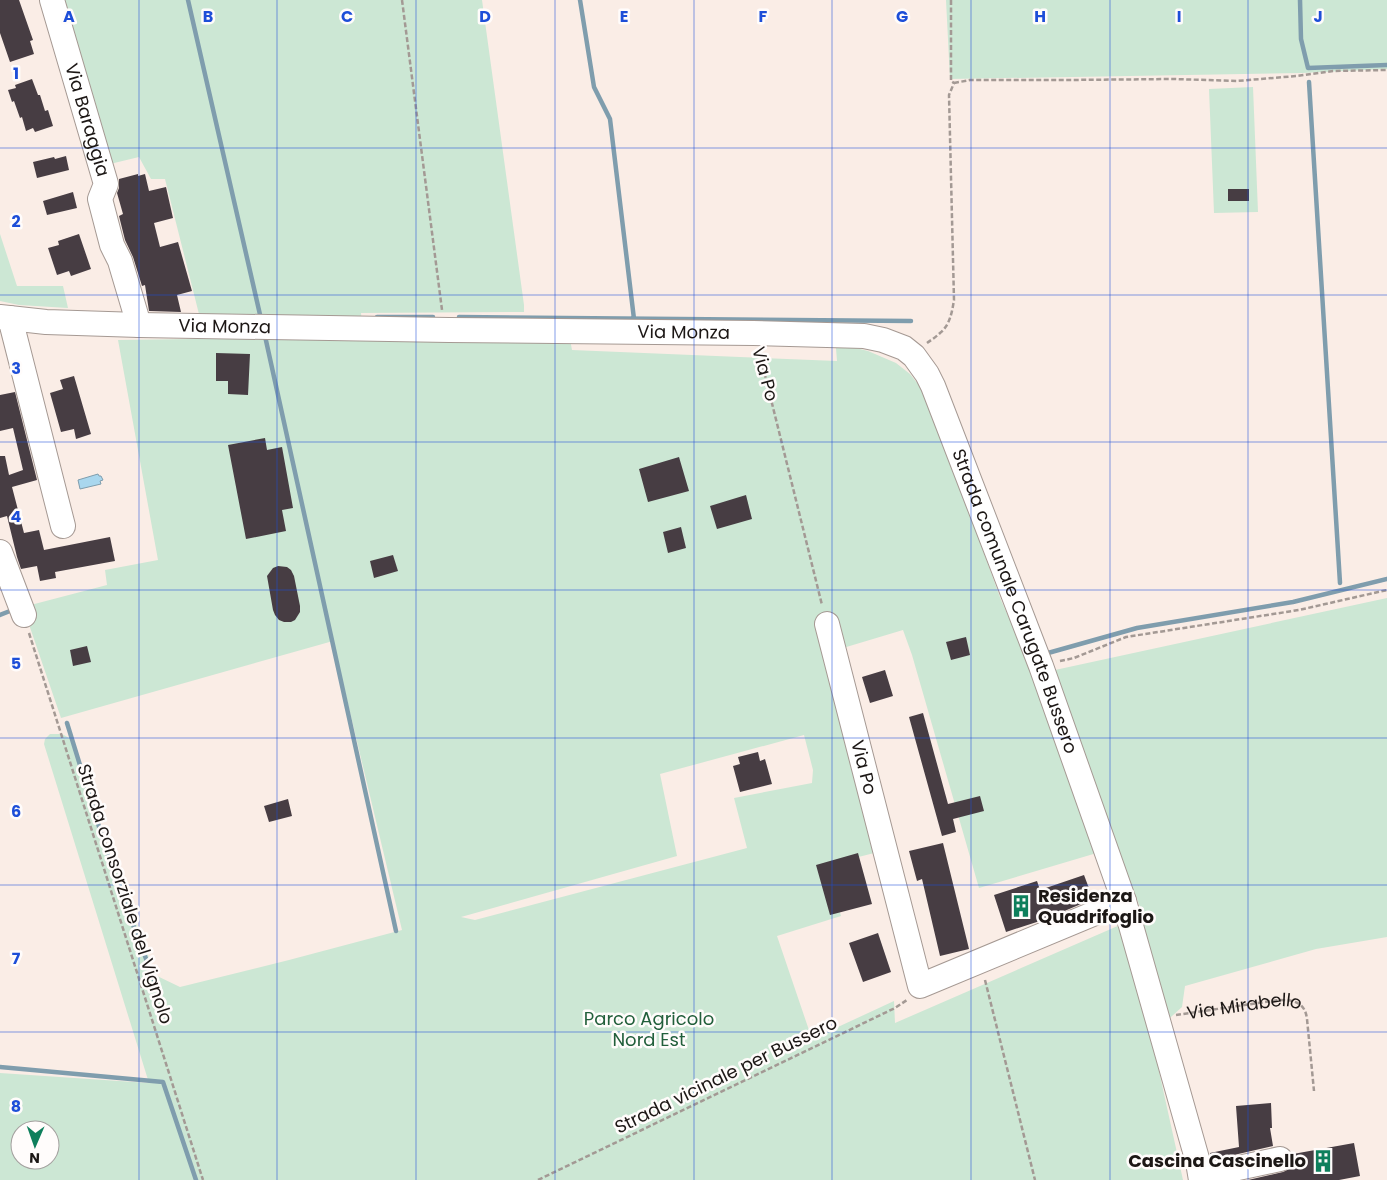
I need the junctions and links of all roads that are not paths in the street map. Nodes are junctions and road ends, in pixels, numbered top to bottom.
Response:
1 (52, 0) edge
2 (5, 317) edge
3 (138, 325) junction
4 (914, 356) joint
5 (62, 526) dead end
6 (0, 552) edge
7 (24, 615) road end
8 (827, 624) road end
9 (1106, 850) joint
10 (1124, 901) junction
11 (1280, 1159) dead end
12 (1201, 1178) edge

1 - 3 street, Via Baraggia
2 - 3 street, Via Monza
2 - 5 street
3 - 4 street, Via Monza
4 - 9 street, Strada comunale Carugate Bussero
6 - 7 street
8 - 10 street, Via Po
9 - 10 street, Via Mirabello
10 - 12 street, Via Mirabello
11 - 12 street

